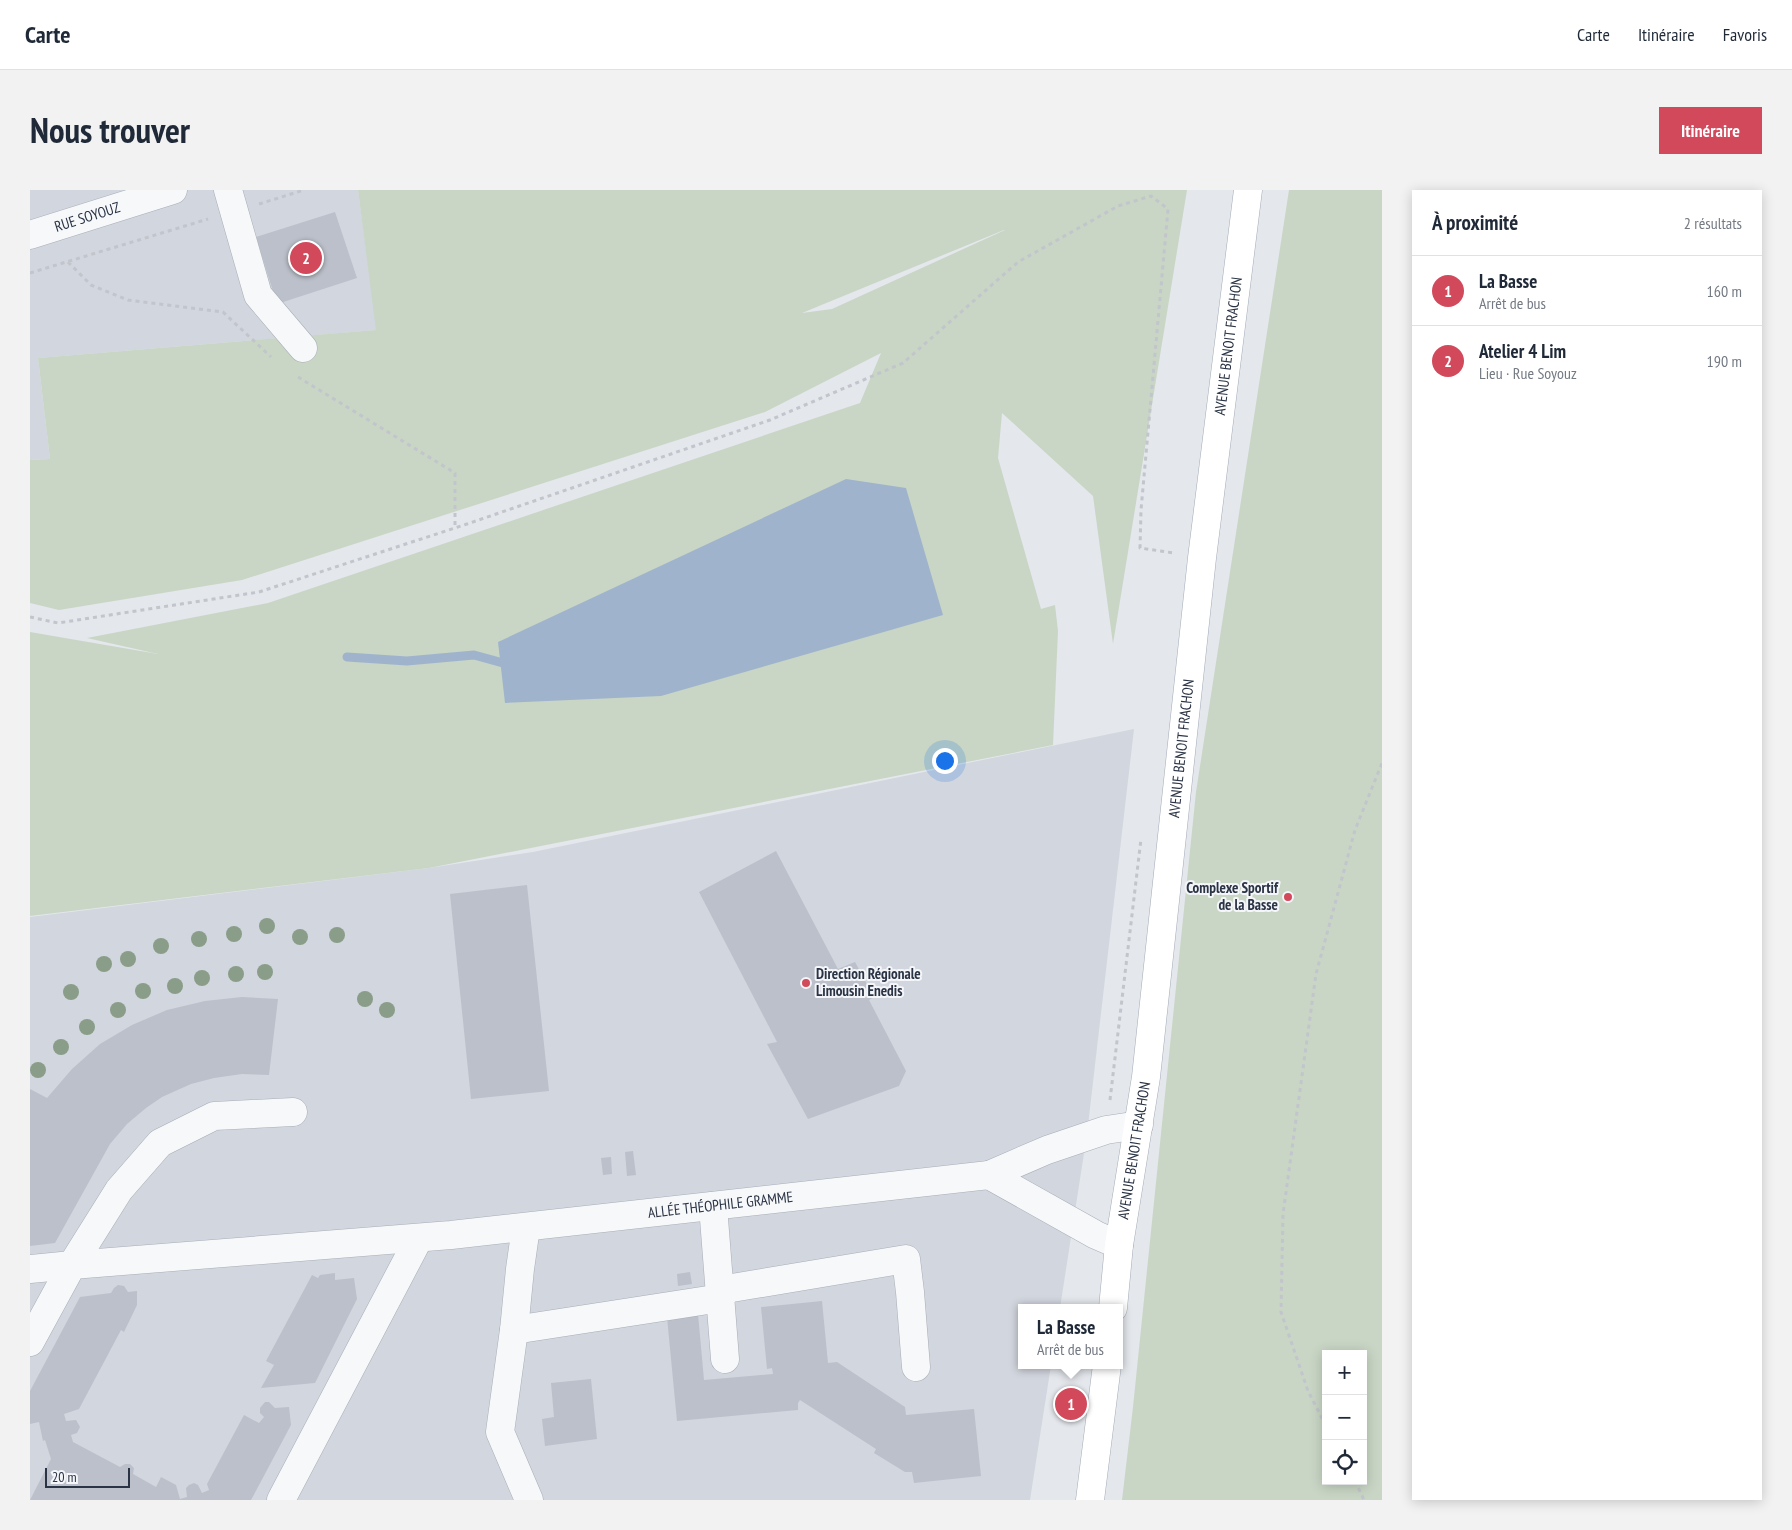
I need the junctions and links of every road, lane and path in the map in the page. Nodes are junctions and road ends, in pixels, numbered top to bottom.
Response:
1 (173, 190) edge
2 (304, 190) edge
3 (1248, 190) edge
4 (231, 201) edge
5 (30, 235) edge
6 (68, 262) junction
7 (30, 273) edge
8 (303, 348) dead end
9 (274, 359) dead end
10 (297, 376) dead end
11 (456, 528) junction
12 (1175, 553) dead end
13 (30, 617) edge
14 (1382, 763) edge
15 (293, 1112) dead end
16 (1139, 1124) junction
17 (989, 1174) junction
18 (713, 1206) junction
19 (526, 1227) junction
20 (419, 1238) junction
21 (1119, 1245) junction
22 (72, 1266) junction
23 (30, 1269) edge
24 (721, 1294) junction
25 (1113, 1304) edge
26 (514, 1330) junction
27 (30, 1342) edge
28 (725, 1359) dead end
29 (916, 1367) dead end
30 (1106, 1369) edge
31 (1322, 1418) edge
32 (1356, 1485) edge
33 (281, 1500) edge
34 (529, 1500) edge
35 (1090, 1500) edge
36 (1364, 1500) edge

1 - 5 street, RUE SOYOUZ
2 - 4 path
3 - 16 main road, AVENUE BENOIT FRACHON
4 - 6 path
4 - 8 street
6 - 7 path
6 - 9 path
10 - 11 path
11 - 12 path
11 - 13 path
14 - 31 path
15 - 22 street
16 - 17 street, ALLÉE THÉOPHILE GRAMME
16 - 21 main road, AVENUE BENOIT FRACHON
17 - 18 street, ALLÉE THÉOPHILE GRAMME
17 - 21 street
18 - 19 street, ALLÉE THÉOPHILE GRAMME
18 - 24 street
19 - 20 street, ALLÉE THÉOPHILE GRAMME
19 - 26 street
20 - 22 street, ALLÉE THÉOPHILE GRAMME
20 - 33 street
21 - 25 main road, AVENUE BENOIT FRACHON
22 - 23 street, ALLÉE THÉOPHILE GRAMME
22 - 27 street
24 - 26 street
24 - 28 street
24 - 29 street
26 - 34 street
30 - 35 main road
32 - 36 path

